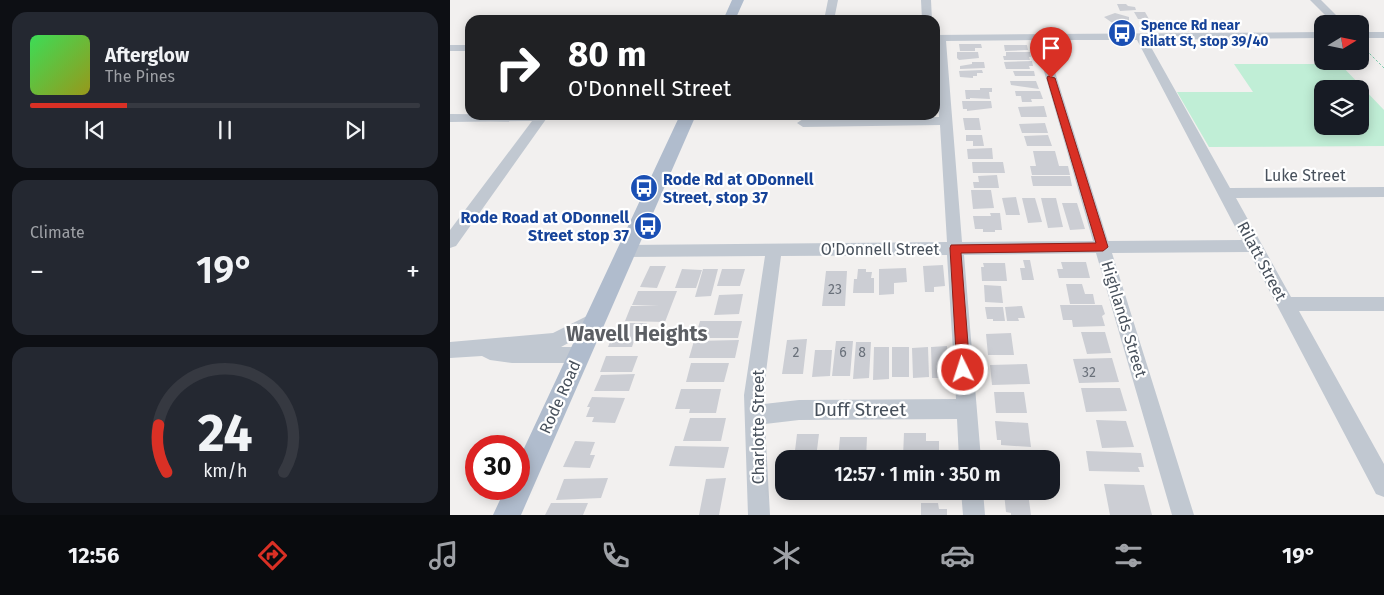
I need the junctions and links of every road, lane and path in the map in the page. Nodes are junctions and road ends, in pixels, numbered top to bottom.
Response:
1 (738, 0) edge
2 (833, 0) edge
3 (926, 0) edge
4 (1315, 0) edge
5 (731, 15) edge
6 (830, 15) edge
7 (927, 15) edge
8 (1331, 15) edge
9 (1314, 35) edge
10 (1369, 35) edge
11 (1384, 35) edge
12 (1140, 36) junction
13 (1039, 37) junction
14 (940, 38) edge
15 (450, 48) edge
16 (465, 48) edge
17 (1369, 53) edge
18 (1384, 68) edge
19 (940, 69) edge
20 (450, 118) edge
21 (465, 118) edge
22 (539, 120) edge
23 (686, 120) edge
24 (945, 121) junction
25 (803, 123) dead end
26 (1384, 192) edge
27 (1226, 193) junction
28 (450, 242) edge
29 (1255, 246) junction
30 (1103, 247) junction
31 (955, 248) junction
32 (774, 249) junction
33 (626, 251) junction
34 (1285, 304) junction
35 (1384, 304) edge
36 (595, 320) junction
37 (457, 350) edge
38 (579, 355) junction
39 (966, 409) junction
40 (755, 415) junction
41 (969, 450) edge
42 (1384, 486) edge
43 (973, 500) edge
44 (507, 515) edge
45 (759, 515) edge
46 (974, 515) edge
47 (1183, 515) edge

1 - 5 main road
2 - 6 street
3 - 7 street
4 - 8 street
9 - 12 street
10 - 11 street
12 - 13 street
12 - 27 street, Rilatt Street
13 - 14 street
13 - 30 street, Highlands Street
15 - 16 street
17 - 18 path
19 - 24 street
20 - 21 street
22 - 28 street
23 - 33 main road, Rode Road
24 - 25 street
24 - 31 street
26 - 27 street, Luke Street
27 - 29 street, Rilatt Street
29 - 30 street, O'Donnell Street
29 - 34 street, Rilatt Street
30 - 31 street, O'Donnell Street
30 - 47 street, Highlands Street
31 - 32 street, O'Donnell Street
31 - 39 street
32 - 33 street, O'Donnell Street
32 - 40 street, Charlotte Street
33 - 36 main road, Rode Road
34 - 35 street
34 - 42 street, Rilatt Street
36 - 37 street
36 - 38 main road, Rode Road
37 - 38 street
38 - 44 main road, Rode Road
39 - 40 street, Duff Street
39 - 41 street
40 - 45 street, Charlotte Street
43 - 46 street

